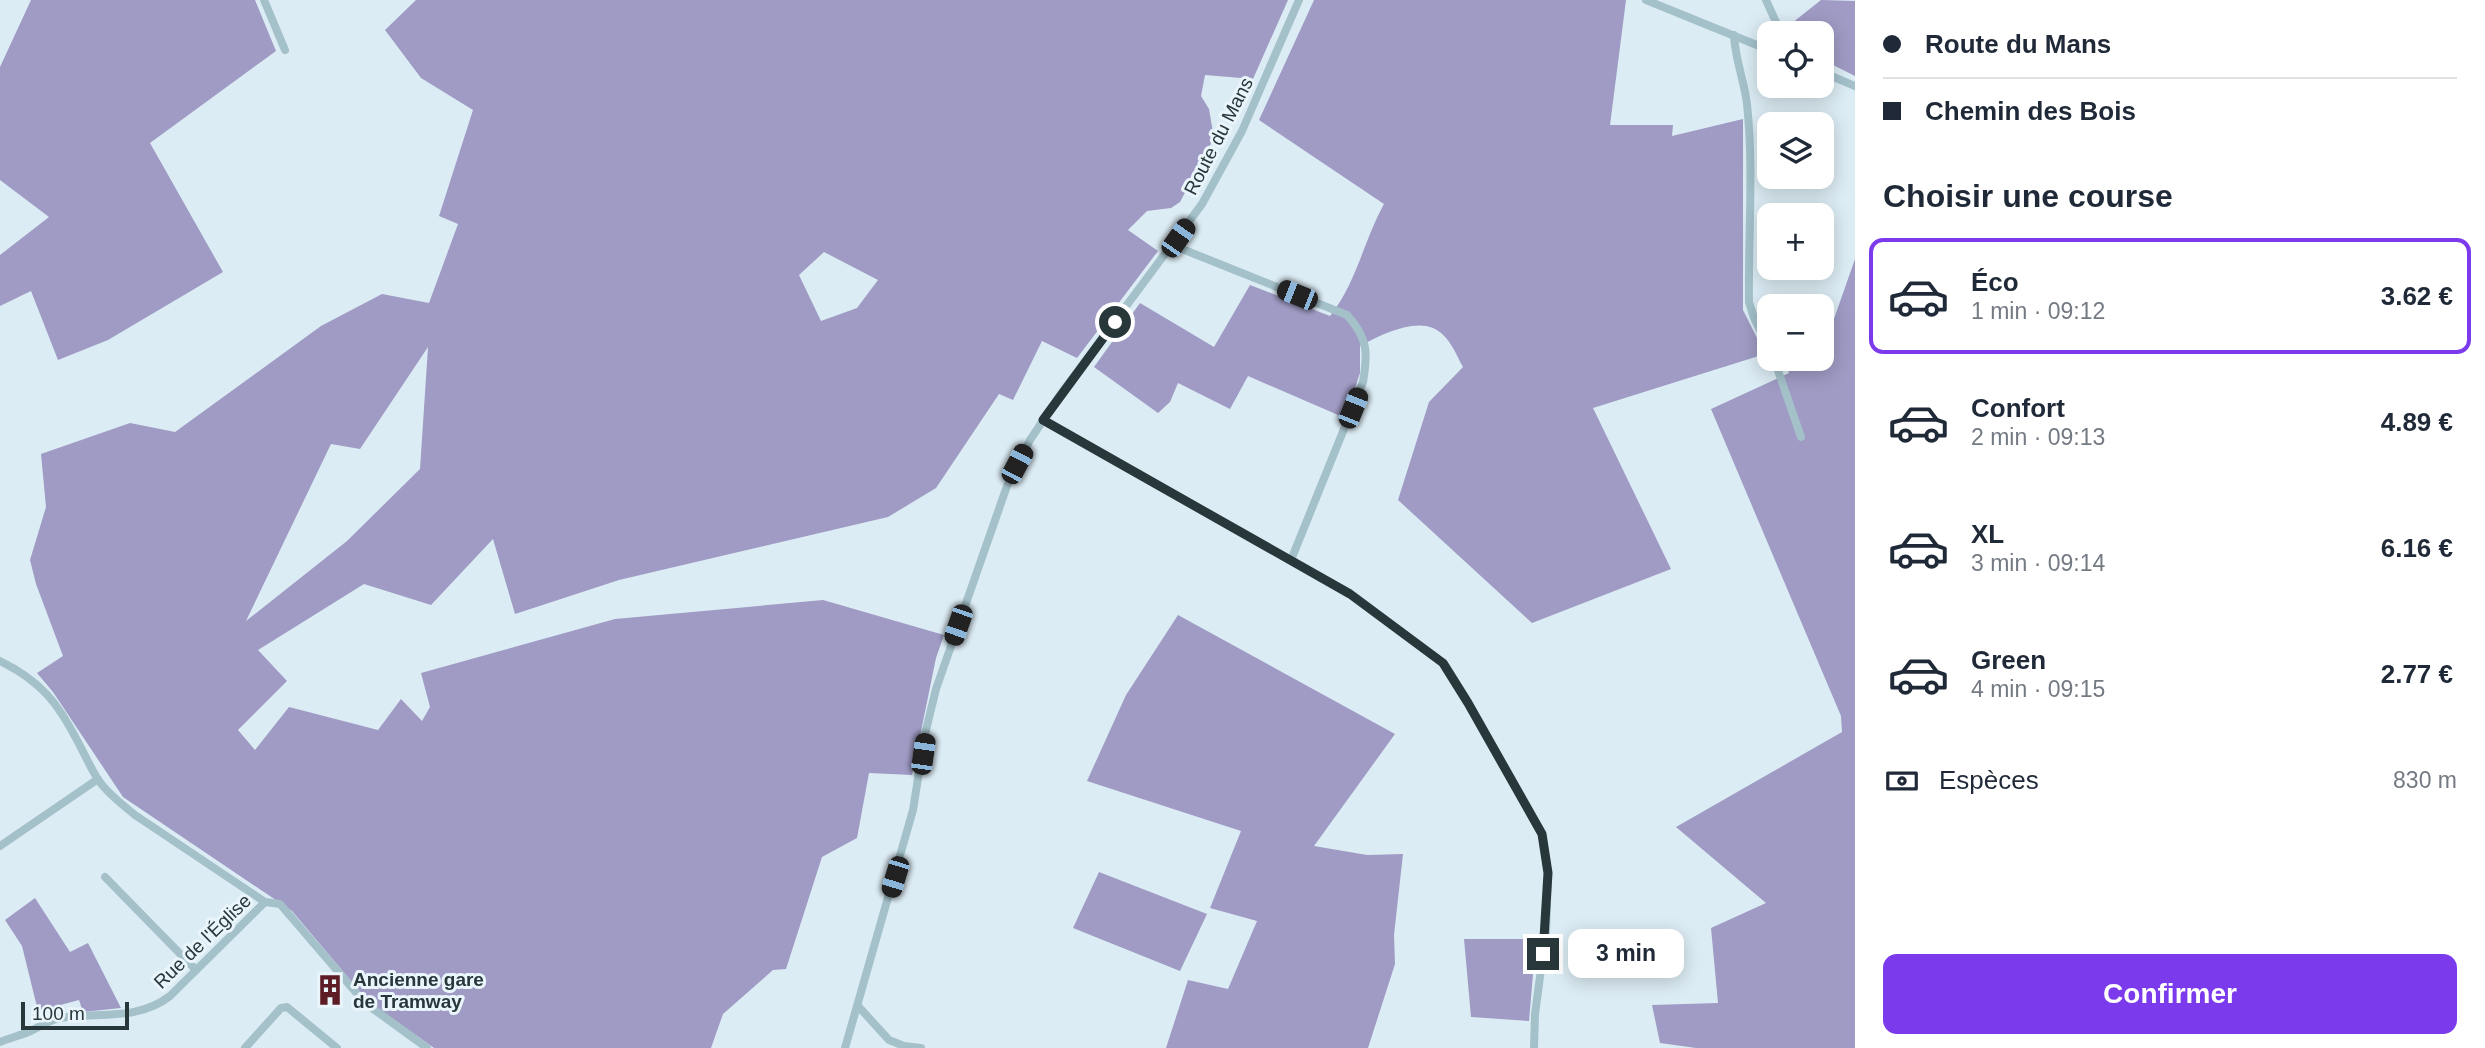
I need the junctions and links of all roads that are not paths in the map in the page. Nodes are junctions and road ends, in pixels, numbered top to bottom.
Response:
1 (264, 0) edge
2 (1299, 0) edge
3 (1646, 0) edge
4 (1766, 0) edge
5 (1776, 21) edge
6 (1734, 35) junction
7 (1757, 45) edge
8 (285, 50) dead end
9 (1834, 77) edge
10 (1855, 86) edge
11 (1172, 245) junction
12 (1757, 324) edge
13 (1778, 371) edge
14 (1043, 420) junction
15 (1801, 437) dead end
16 (1291, 560) junction
17 (0, 661) edge
18 (98, 779) junction
19 (0, 846) edge
20 (105, 877) dead end
21 (265, 902) junction
22 (196, 970) junction
23 (858, 1006) junction
24 (0, 1042) edge
25 (245, 1048) edge
26 (337, 1048) edge
27 (427, 1048) edge
28 (845, 1048) edge
29 (921, 1048) edge
30 (1534, 1048) edge

1 - 8 street
2 - 11 street, Route du Mans
3 - 6 street
4 - 5 street
6 - 7 street
6 - 12 street
9 - 10 street
11 - 14 street, Route du Mans
11 - 16 street
13 - 15 street
14 - 16 street
14 - 23 street, Route du Mans
16 - 30 street
17 - 18 street
18 - 19 street
18 - 21 street
20 - 22 street
21 - 22 street, Rue de l'Église
21 - 27 street
22 - 24 street, Rue de l'Église
23 - 28 street, Route du Mans
23 - 29 street
25 - 26 street

